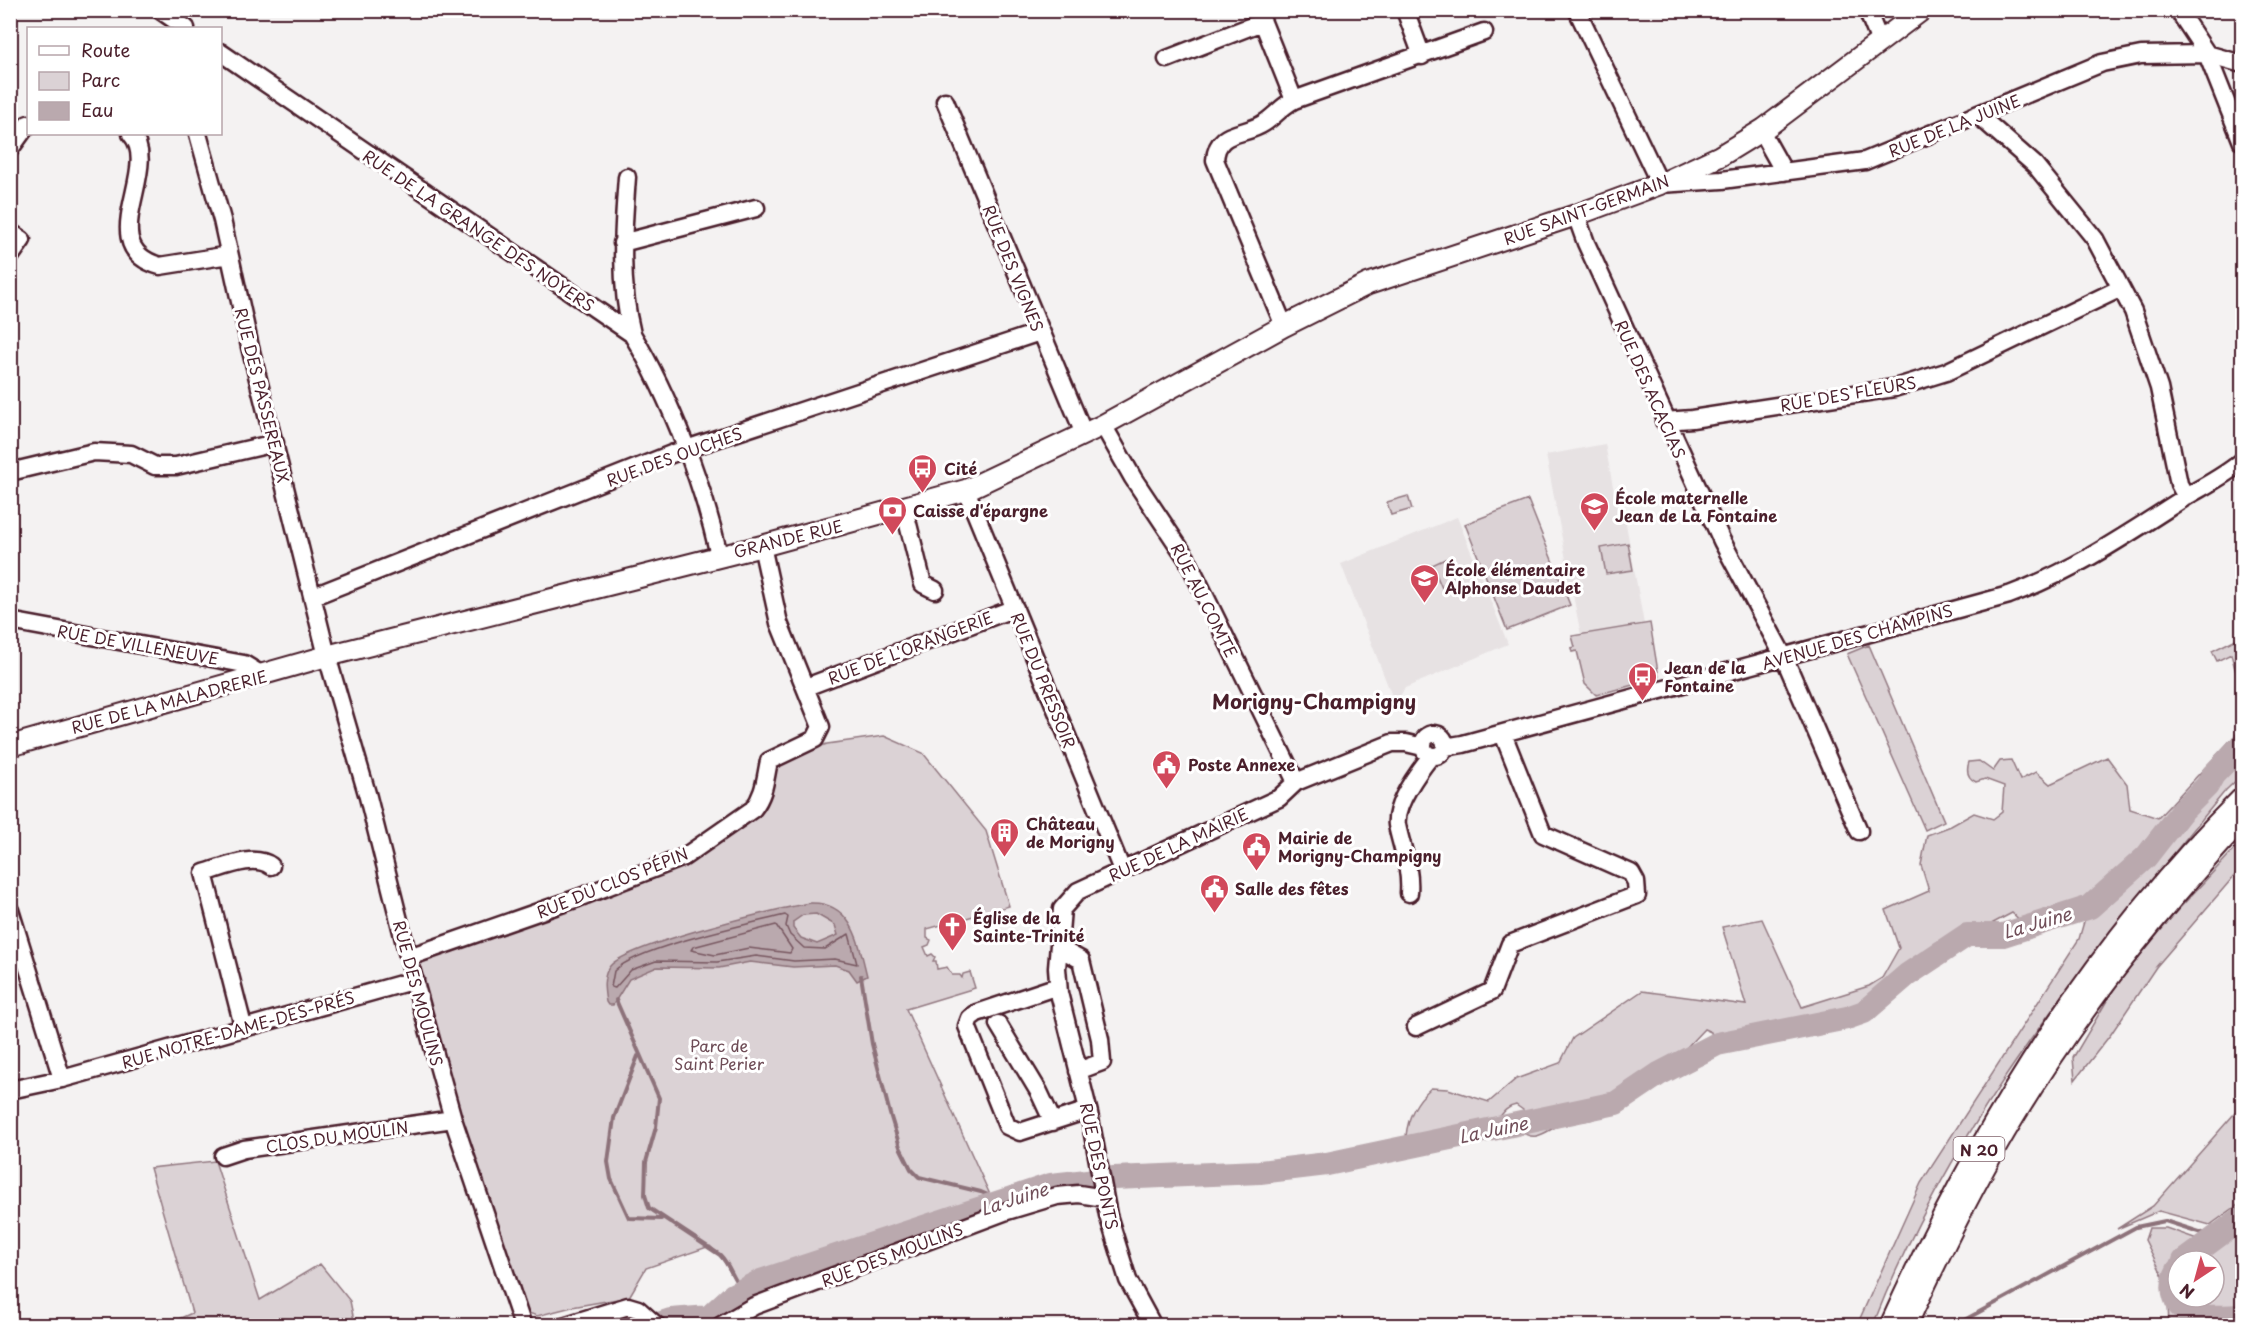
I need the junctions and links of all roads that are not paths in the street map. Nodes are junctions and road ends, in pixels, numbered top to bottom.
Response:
1 (159, 10) edge
2 (1405, 10) edge
3 (1577, 10) edge
4 (1867, 10) edge
5 (1922, 10) edge
6 (2178, 10) edge
7 (1260, 16) edge
8 (165, 27) edge
9 (184, 27) edge
10 (1484, 32) dead end
11 (1880, 42) junction
12 (222, 53) edge
13 (2207, 54) junction
14 (1422, 56) junction
15 (1167, 59) dead end
16 (2242, 64) edge
17 (1294, 100) junction
18 (945, 101) dead end
19 (1978, 115) junction
20 (27, 125) edge
21 (1761, 131) junction
22 (132, 135) edge
23 (198, 135) edge
24 (2242, 142) edge
25 (10, 149) edge
26 (1784, 172) junction
27 (627, 177) dead end
28 (1660, 184) junction
29 (756, 208) dead end
30 (1576, 215) junction
31 (10, 232) edge
32 (622, 243) junction
33 (229, 255) junction
34 (10, 257) edge
35 (2121, 288) junction
36 (1284, 326) junction
37 (1040, 332) junction
38 (632, 334) junction
39 (1225, 359) joint
40 (1664, 421) junction
41 (1103, 425) junction
42 (1084, 434) junction
43 (275, 442) junction
44 (686, 450) junction
45 (2242, 461) edge
46 (10, 472) edge
47 (966, 490) junction
48 (2186, 497) junction
49 (904, 508) junction
50 (762, 546) junction
51 (719, 555) junction
52 (935, 590) dead end
53 (314, 596) junction
54 (1015, 608) junction
55 (10, 621) edge
56 (327, 656) junction
57 (1784, 657) junction
58 (262, 675) junction
59 (806, 687) junction
60 (1503, 734) junction
61 (10, 746) edge
62 (1433, 750) junction
63 (1296, 782) junction
64 (2242, 798) edge
65 (2242, 820) edge
66 (1859, 831) dead end
67 (271, 866) dead end
68 (1122, 870) junction
69 (1409, 893) dead end
70 (1062, 909) joint
71 (10, 910) edge
72 (1059, 948) junction
73 (409, 957) junction
74 (415, 980) junction
75 (1058, 986) junction
76 (998, 1024) dead end
77 (243, 1026) junction
78 (1416, 1027) dead end
79 (1078, 1071) junction
80 (62, 1079) junction
81 (10, 1090) edge
82 (1088, 1110) junction
83 (453, 1119) junction
84 (1053, 1122) junction
85 (223, 1156) dead end
86 (1103, 1195) junction
87 (654, 1323) edge
88 (523, 1326) edge
89 (563, 1326) edge
90 (720, 1326) edge
91 (1154, 1326) edge
92 (1890, 1326) edge
93 (1906, 1326) edge

1 - 8 street
1 - 9 street
2 - 14 street
3 - 28 street
4 - 11 street
5 - 11 main road, RUE SAINT-GERMAIN
6 - 13 street
7 - 15 street
7 - 17 street
10 - 14 street
11 - 21 main road, RUE SAINT-GERMAIN
12 - 38 street, RUE DE LA GRANGE DES NOYERS
13 - 16 street, RUE DE LA JUINE
13 - 19 street, RUE DE LA JUINE
13 - 24 street
14 - 17 street
17 - 36 street
18 - 37 street, RUE DES VIGNES
19 - 26 street, RUE DE LA JUINE
19 - 35 street
20 - 25 street
21 - 26 street
21 - 28 main road, RUE SAINT-GERMAIN
22 - 33 street
23 - 33 street, RUE DES PASSEREAUX
26 - 28 street, RUE DE LA JUINE
27 - 32 street
28 - 30 main road, RUE SAINT-GERMAIN
29 - 32 street
30 - 36 main road, RUE SAINT-GERMAIN
30 - 40 street, RUE DES ACACIAS
31 - 34 street
32 - 38 street
33 - 43 street, RUE DES PASSEREAUX
35 - 40 street, RUE DES FLEURS
35 - 48 street
36 - 39 main road, RUE SAINT-GERMAIN
37 - 42 street, RUE DES VIGNES
37 - 44 street, RUE DES OUCHES
38 - 44 street, RUE DE LA GRANGE DES NOYERS
39 - 41 main road, GRANDE RUE
40 - 57 street, RUE DES ACACIAS
41 - 42 main road, GRANDE RUE
41 - 63 street, RUE AU COMTE
42 - 47 main road, GRANDE RUE
43 - 46 street
43 - 53 street, RUE DES PASSEREAUX
44 - 51 street, RUE DE LA GRANGE DES NOYERS
44 - 53 street, RUE DES OUCHES
45 - 48 street, AVENUE DES CHAMPINS
47 - 49 main road, GRANDE RUE
47 - 54 street, RUE DU PRESSOIR
48 - 57 street, AVENUE DES CHAMPINS
49 - 50 main road, GRANDE RUE
49 - 52 street
50 - 51 main road, GRANDE RUE
50 - 59 street, RUE DU CLOS PÉPIN
51 - 56 main road, GRANDE RUE
53 - 56 street, RUE DES PASSEREAUX
54 - 59 street, RUE DE L'ORANGERIE
54 - 68 street, RUE DU PRESSOIR
55 - 58 street, RUE DE VILLENEUVE
56 - 58 main road, RUE DE LA MALADRERIE
56 - 73 street, RUE DES MOULINS
57 - 60 street, AVENUE DES CHAMPINS
57 - 66 street, RUE DES ACACIAS
58 - 61 main road, RUE DE LA MALADRERIE
59 - 73 street, RUE DU CLOS PÉPIN
60 - 62 street, AVENUE DES CHAMPINS
60 - 78 street
62 - 63 street, AVENUE DES CHAMPINS
62 - 69 street
63 - 68 street, RUE DE LA MAIRIE
64 - 92 main road, N 20
65 - 93 main road, N 20
67 - 77 street
68 - 70 street, RUE DE LA MAIRIE
70 - 72 street, RUE DES PONTS
71 - 80 street
72 - 75 street, RUE DES PONTS
72 - 79 street
73 - 74 street, RUE DES MOULINS
74 - 77 street, RUE NOTRE-DAME-DES-PRÉS
74 - 83 street, RUE DES MOULINS
75 - 79 street, RUE DES PONTS
75 - 84 street
76 - 84 street
77 - 80 street, RUE NOTRE-DAME-DES-PRÉS
79 - 82 street, RUE DES PONTS
80 - 81 street, RUE NOTRE-DAME-DES-PRÉS
82 - 84 street
82 - 86 street, RUE DES PONTS
83 - 85 street, CLOS DU MOULIN
83 - 88 street, RUE DES MOULINS
86 - 90 street, RUE DES MOULINS
86 - 91 street, RUE DES PONTS
87 - 89 street

